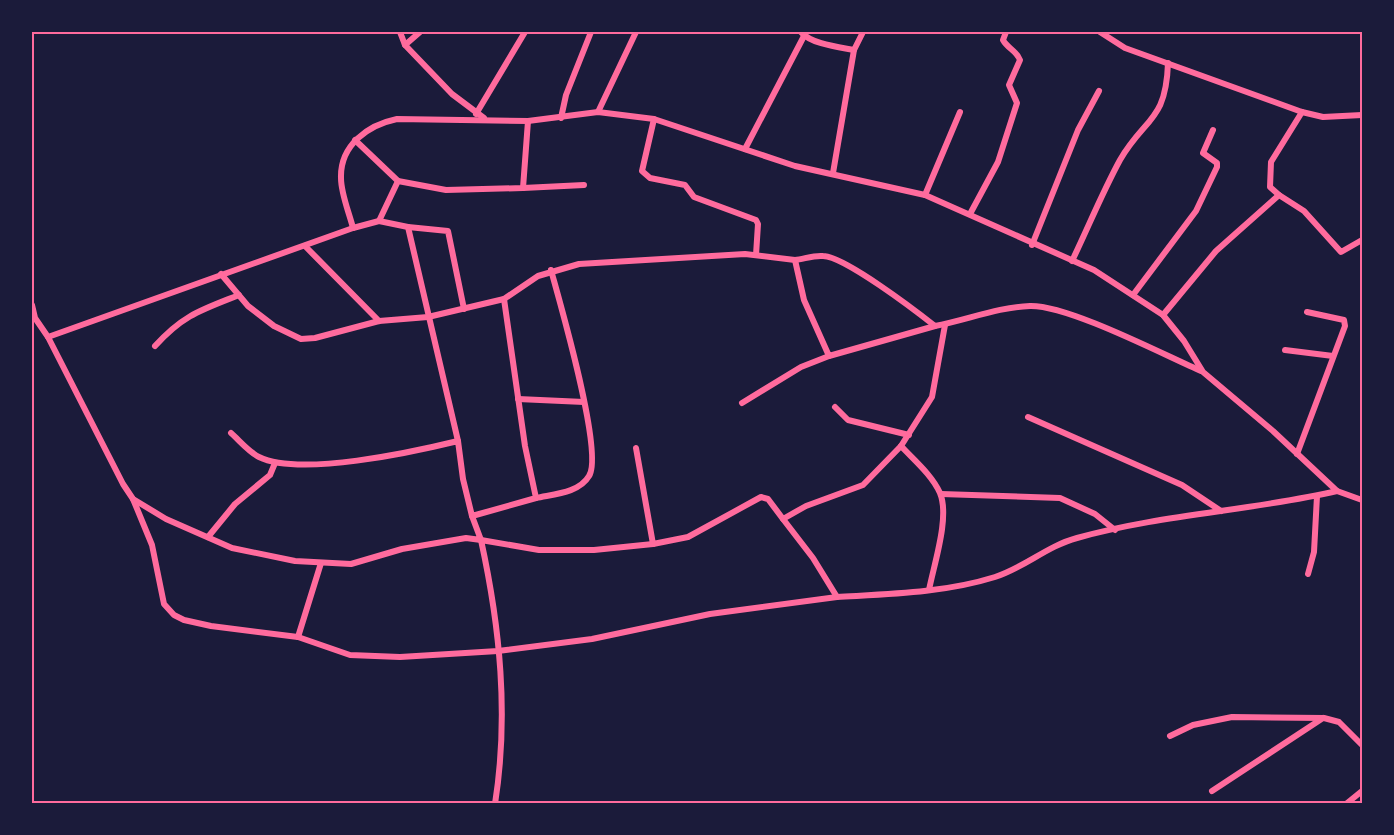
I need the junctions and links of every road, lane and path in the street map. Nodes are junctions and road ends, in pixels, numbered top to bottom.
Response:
1 (400, 32) edge
2 (420, 32) edge
3 (525, 32) edge
4 (591, 32) edge
5 (636, 32) edge
6 (863, 32) edge
7 (1006, 32) edge
8 (1100, 32) edge
9 (802, 34) edge
10 (405, 45) junction
11 (854, 50) junction
12 (1168, 63) junction
13 (1099, 91) dead end
14 (598, 112) junction
15 (960, 112) dead end
16 (1302, 112) junction
17 (476, 114) junction
18 (1362, 115) edge
19 (561, 118) junction
20 (654, 119) junction
21 (488, 120) junction
22 (528, 121) junction
23 (1213, 130) dead end
24 (355, 140) junction
25 (745, 149) junction
26 (833, 173) junction
27 (398, 181) junction
28 (585, 185) dead end
29 (523, 188) junction
30 (925, 195) junction
31 (1279, 195) junction
32 (970, 214) junction
33 (379, 220) junction
34 (408, 227) junction
35 (353, 228) junction
36 (1362, 240) edge
37 (1032, 245) junction
38 (304, 246) junction
39 (756, 255) junction
40 (795, 260) junction
41 (1072, 261) junction
42 (551, 270) junction
43 (221, 274) junction
44 (239, 295) junction
45 (1133, 295) junction
46 (504, 299) junction
47 (32, 305) edge
48 (464, 309) junction
49 (1307, 312) dead end
50 (1163, 315) junction
51 (428, 317) junction
52 (379, 321) junction
53 (945, 325) junction
54 (935, 326) junction
55 (48, 337) junction
56 (155, 346) dead end
57 (1285, 350) dead end
58 (829, 356) junction
59 (1333, 356) junction
60 (1203, 372) junction
61 (518, 399) junction
62 (584, 402) junction
63 (742, 404) dead end
64 (835, 408) dead end
65 (1028, 417) dead end
66 (231, 433) dead end
67 (909, 435) junction
68 (458, 441) junction
69 (901, 446) junction
70 (636, 448) dead end
71 (1297, 454) junction
72 (276, 463) junction
73 (1337, 491) junction
74 (941, 494) junction
75 (1317, 496) junction
76 (536, 498) junction
77 (134, 499) junction
78 (1362, 500) edge
79 (1222, 511) junction
80 (472, 516) junction
81 (783, 519) junction
82 (1115, 530) junction
83 (208, 537) junction
84 (481, 540) junction
85 (653, 544) junction
86 (321, 563) junction
87 (1308, 574) dead end
88 (929, 590) junction
89 (837, 597) junction
90 (298, 637) junction
91 (498, 651) junction
92 (1324, 718) junction
93 (1170, 736) dead end
94 (1362, 745) edge
95 (1212, 790) dead end
96 (1362, 791) edge
97 (495, 804) edge
98 (1346, 804) edge

1 - 10 street
2 - 10 street
3 - 17 street
4 - 19 street
5 - 14 street
6 - 11 street
7 - 32 street
8 - 12 street
9 - 11 street
9 - 25 street
10 - 17 street
11 - 26 street
12 - 16 street
12 - 41 street
13 - 37 street
14 - 19 street
14 - 20 street
15 - 30 street
16 - 18 street
16 - 31 street
17 - 21 street
19 - 22 street
20 - 25 street
20 - 39 street
21 - 22 street
21 - 24 street
22 - 29 street
23 - 45 street
24 - 27 street
24 - 35 street
25 - 26 street
26 - 30 street
27 - 29 street
27 - 33 street
28 - 29 street
30 - 32 street
31 - 36 street
31 - 50 street
32 - 37 street
33 - 34 street
33 - 35 street
34 - 48 street
34 - 51 street
35 - 38 street
37 - 41 street
38 - 43 street
38 - 52 street
39 - 40 street
39 - 42 street
40 - 54 street
40 - 58 street
41 - 45 street
42 - 46 street
42 - 62 street
43 - 44 street
43 - 55 street
44 - 52 street
44 - 56 street
45 - 50 street
46 - 48 street
46 - 61 street
47 - 55 street
48 - 51 street
49 - 59 street
50 - 60 street
51 - 52 street
51 - 68 street
53 - 54 street
53 - 60 street
53 - 67 street
54 - 58 street
55 - 77 street
57 - 59 street
58 - 63 street
59 - 71 street
60 - 71 street
61 - 62 street
61 - 76 street
62 - 76 street
64 - 67 street
65 - 79 street
66 - 72 street
67 - 69 street
68 - 72 street
68 - 80 street
69 - 74 street
69 - 81 street
70 - 85 street
71 - 73 street
72 - 83 street
73 - 75 street
73 - 78 street
74 - 82 street
74 - 88 street
75 - 79 street
75 - 87 street
76 - 80 street
77 - 83 street
77 - 90 street
79 - 82 street
80 - 84 street
81 - 85 street
81 - 89 street
82 - 88 street
83 - 86 street
84 - 85 street
84 - 86 street
84 - 91 street
86 - 90 street
88 - 89 street
89 - 91 street
90 - 91 street
91 - 97 street
92 - 93 street
92 - 94 street
92 - 95 street
96 - 98 street

